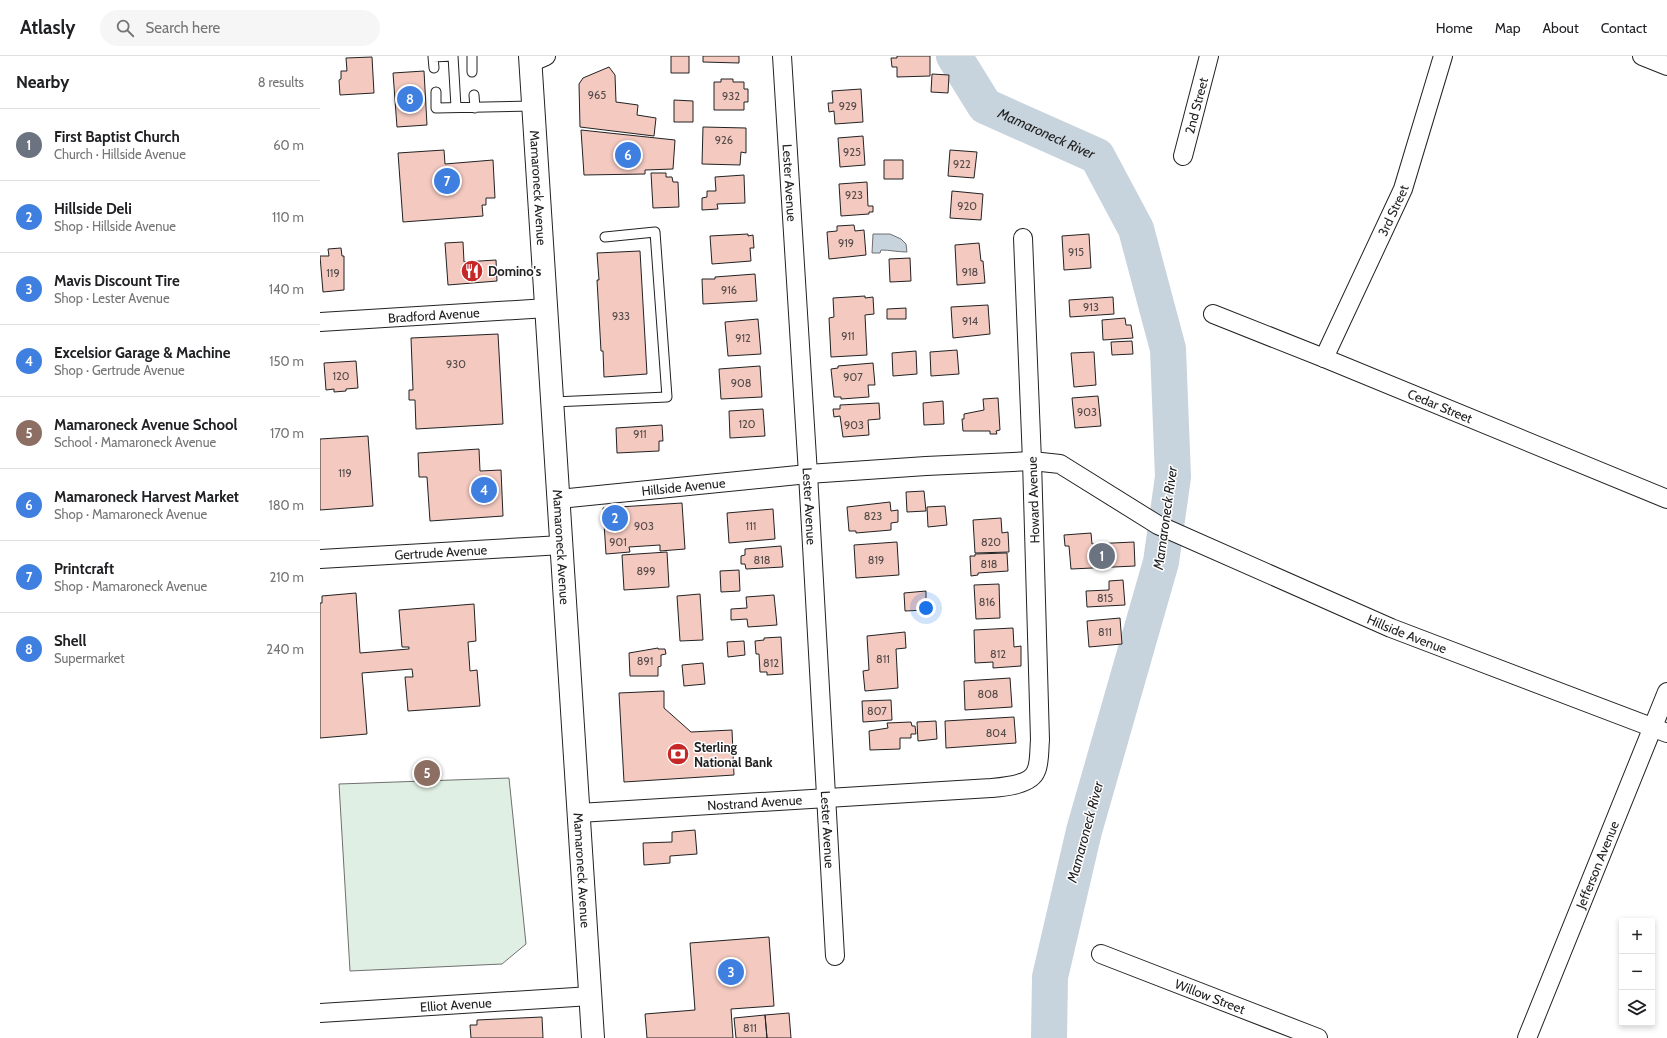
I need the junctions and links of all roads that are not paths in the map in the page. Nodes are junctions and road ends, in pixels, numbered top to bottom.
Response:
1 (453, 56) edge
2 (472, 56) edge
3 (782, 56) edge
4 (1209, 56) edge
5 (1443, 56) edge
6 (1642, 56) edge
7 (536, 58) edge
8 (1667, 66) edge
9 (434, 68) dead end
10 (472, 72) dead end
11 (436, 92) dead end
12 (474, 95) dead end
13 (533, 106) junction
14 (456, 108) junction
15 (475, 108) junction
16 (1183, 156) dead end
17 (605, 237) dead end
18 (1023, 238) dead end
19 (547, 308) junction
20 (1213, 314) dead end
21 (320, 322) edge
22 (1324, 358) junction
23 (553, 402) junction
24 (1032, 461) junction
25 (808, 474) junction
26 (559, 499) junction
27 (1667, 499) edge
28 (562, 545) junction
29 (320, 559) edge
30 (1667, 692) edge
31 (1660, 730) edge
32 (1038, 762) joint
33 (827, 797) junction
34 (579, 813) junction
35 (1102, 954) dead end
36 (835, 956) dead end
37 (591, 996) junction
38 (320, 1013) edge
39 (593, 1038) edge
40 (1318, 1038) edge
41 (1527, 1038) edge

1 - 9 lane
1 - 14 lane
2 - 10 lane
3 - 25 street, Lester Avenue
4 - 16 street, 2nd Street
5 - 22 street, 3rd Street
6 - 8 street
7 - 13 main road, Mamaroneck Avenue
11 - 14 lane
12 - 15 lane
13 - 15 lane
13 - 19 main road, Mamaroneck Avenue
14 - 15 lane
17 - 23 lane
18 - 24 street, Howard Avenue
19 - 21 street, Bradford Avenue
19 - 23 main road, Mamaroneck Avenue
20 - 22 street, Cedar Street
22 - 27 street, Cedar Street
23 - 26 main road, Mamaroneck Avenue
24 - 25 street, Hillside Avenue
24 - 31 street, Hillside Avenue
24 - 32 street, Howard Avenue
25 - 26 street, Hillside Avenue
25 - 33 street, Lester Avenue
26 - 28 main road, Mamaroneck Avenue
28 - 29 street, Gertrude Avenue
28 - 34 main road, Mamaroneck Avenue
30 - 31 street, Jefferson Avenue
31 - 41 street, Jefferson Avenue
32 - 33 street, Nostrand Avenue
33 - 34 street, Nostrand Avenue
33 - 36 street, Lester Avenue
34 - 37 main road, Mamaroneck Avenue
35 - 40 street, Willow Street
37 - 38 street, Elliot Avenue
37 - 39 main road, Mamaroneck Avenue

